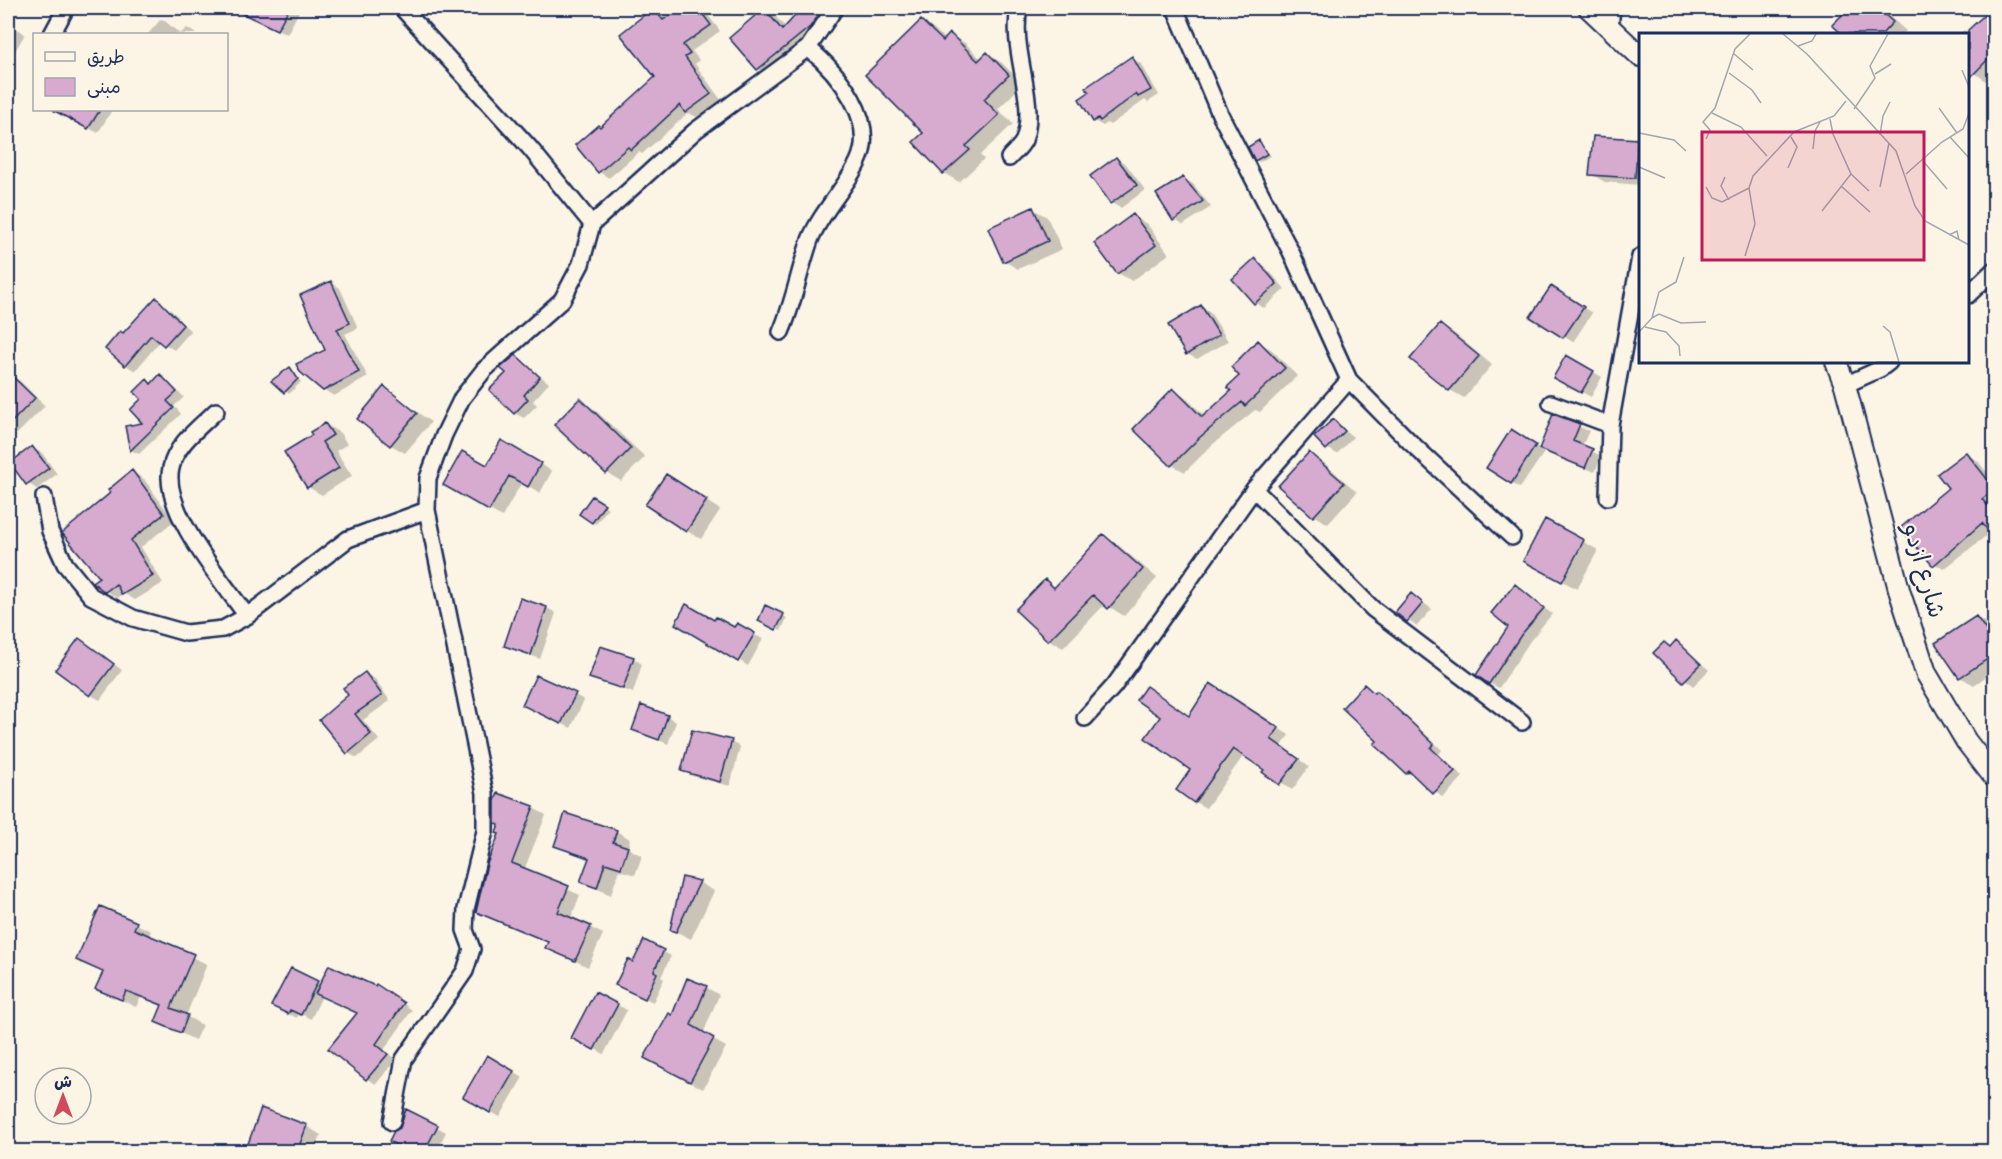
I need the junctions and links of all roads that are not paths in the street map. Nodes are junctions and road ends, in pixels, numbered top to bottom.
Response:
1 (66, 8) edge
2 (402, 8) edge
3 (835, 8) edge
4 (1019, 8) edge
5 (1175, 8) edge
6 (1589, 8) edge
7 (1612, 8) edge
8 (1610, 27) junction
9 (53, 33) edge
10 (808, 48) junction
11 (1639, 54) edge
12 (1009, 158) dead end
13 (592, 224) junction
14 (1639, 268) edge
15 (1995, 270) edge
16 (1969, 294) edge
17 (781, 332) dead end
18 (1836, 363) edge
19 (1888, 363) edge
20 (1349, 380) junction
21 (1845, 385) junction
22 (1551, 404) dead end
23 (216, 411) dead end
24 (1610, 425) junction
25 (1254, 489) junction
26 (44, 497) dead end
27 (1608, 497) dead end
28 (427, 510) junction
29 (1512, 537) dead end
30 (247, 616) junction
31 (1085, 718) dead end
32 (1522, 722) dead end
33 (1995, 777) edge
34 (392, 1122) dead end

1 - 9 street
2 - 13 street
3 - 10 street
4 - 12 street
5 - 20 street
6 - 8 street
7 - 8 street
8 - 11 street
10 - 13 street
10 - 17 street
13 - 28 street
14 - 24 street
15 - 16 street
18 - 21 street, شارع ازدو
19 - 21 street
20 - 25 street
20 - 29 street
21 - 33 street, شارع ازدو
22 - 24 street
23 - 30 street
24 - 27 street
25 - 31 street
25 - 32 street
26 - 30 street
28 - 30 street
28 - 34 street

